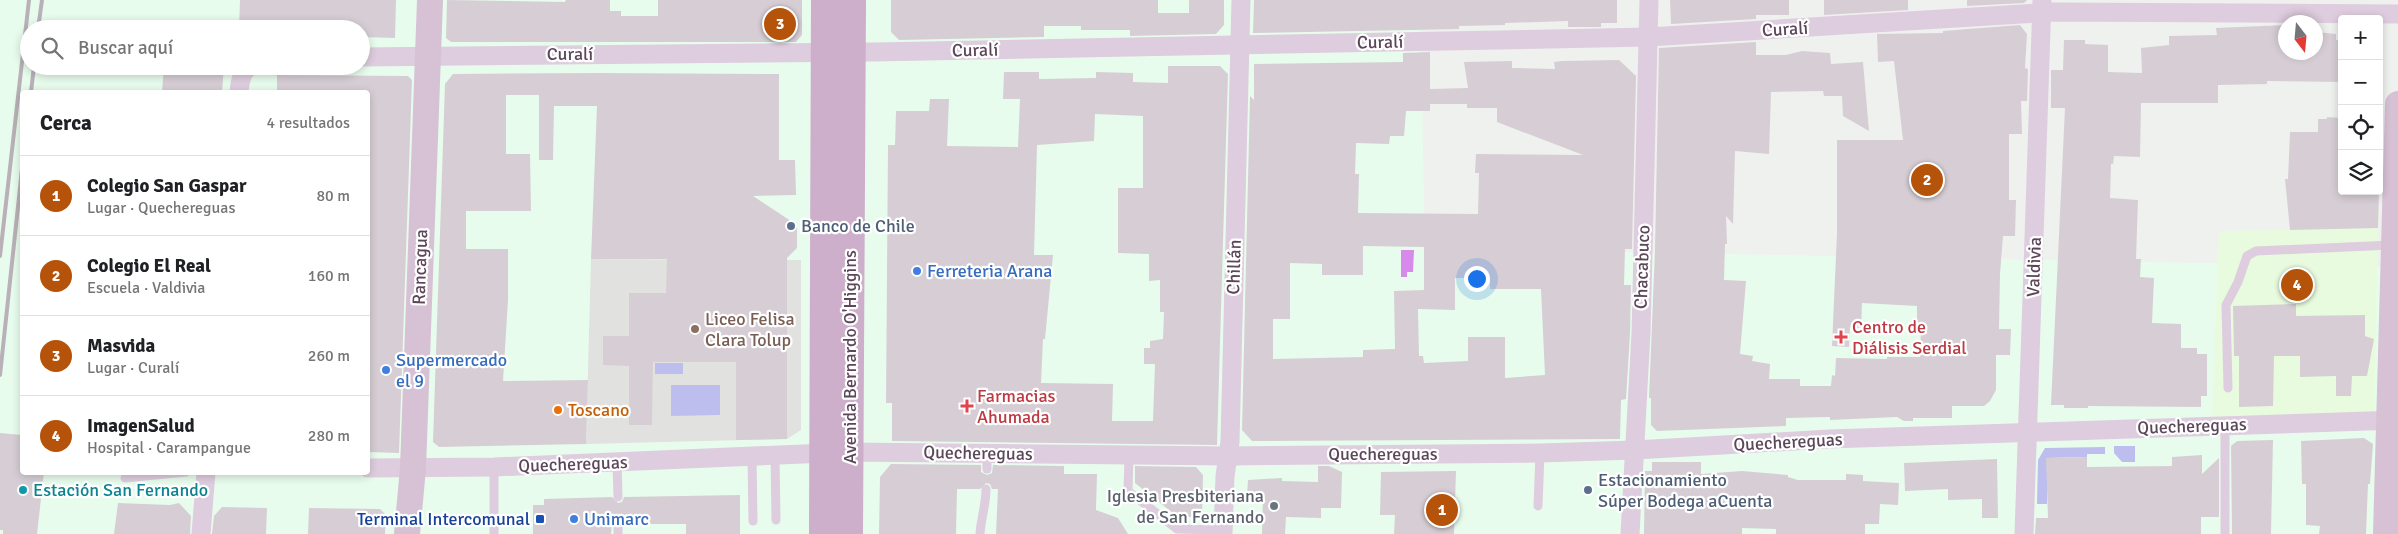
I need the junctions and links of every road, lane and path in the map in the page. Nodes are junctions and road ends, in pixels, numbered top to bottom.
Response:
1 (430, 0) edge
2 (825, 0) edge
3 (852, 0) edge
4 (1242, 0) edge
5 (1649, 0) edge
6 (2042, 7) edge
7 (2398, 14) edge
8 (1648, 38) junction
9 (1240, 45) junction
10 (824, 52) junction
11 (852, 52) junction
12 (428, 56) junction
13 (370, 57) edge
14 (243, 75) edge
15 (239, 90) edge
16 (2398, 104) edge
17 (2394, 245) junction
18 (2228, 388) dead end
19 (2394, 420) edge
20 (2225, 425) junction
21 (2029, 434) junction
22 (1634, 450) junction
23 (837, 453) junction
24 (1540, 453) junction
25 (1128, 454) junction
26 (775, 455) junction
27 (1228, 456) junction
28 (752, 457) junction
29 (617, 462) junction
30 (494, 467) junction
31 (370, 468) edge
32 (413, 468) junction
33 (156, 475) edge
34 (206, 475) edge
35 (125, 478) dead end
36 (986, 489) dead end
37 (618, 497) dead end
38 (1538, 506) dead end
39 (776, 520) dead end
40 (753, 521) dead end
41 (1223, 532) edge
42 (201, 534) edge
43 (406, 534) edge
44 (494, 534) edge
45 (823, 534) edge
46 (849, 534) edge
47 (980, 534) edge
48 (1630, 534) edge
49 (2024, 534) edge
50 (2225, 534) edge
51 (2386, 534) edge

1 - 12 street, Rancagua
2 - 10 main road, Avenida Bernardo O'Higgins
3 - 11 main road, Avenida Bernardo O'Higgins
4 - 9 street, Chillán
5 - 8 street, Chacabuco
6 - 7 street, Curalí
6 - 8 street, Curalí
6 - 21 street, Valdivia
8 - 9 street, Curalí
8 - 22 street, Chacabuco
9 - 11 street, Curalí
9 - 27 street, Chillán
10 - 11 street, Curalí
10 - 12 street, Curalí
10 - 23 main road, Avenida Bernardo O'Higgins
11 - 23 main road, Avenida Bernardo O'Higgins
12 - 13 street, Curalí
12 - 32 street, Rancagua
14 - 15 street
16 - 17 street
17 - 18 lane
17 - 19 street
19 - 20 street, Quechereguas
19 - 51 street
20 - 21 street, Quechereguas
20 - 50 lane
21 - 22 street, Quechereguas
21 - 49 street, Valdivia
22 - 24 street, Quechereguas
22 - 48 street, Chacabuco
23 - 25 street, Quechereguas
23 - 26 street, Quechereguas
23 - 45 main road, Avenida Bernardo O'Higgins
23 - 46 main road, Avenida Bernardo O'Higgins
24 - 27 street, Quechereguas
24 - 38 lane
25 - 27 street, Quechereguas
25 - 41 lane
26 - 28 street, Quechereguas
26 - 39 lane
27 - 41 street, Chillán
28 - 29 street, Quechereguas
28 - 40 lane
29 - 30 street, Quechereguas
29 - 37 lane
30 - 32 street, Quechereguas
30 - 44 lane
31 - 32 street, Quechereguas
32 - 43 street, Rancagua
33 - 35 lane
34 - 42 street
36 - 47 lane

